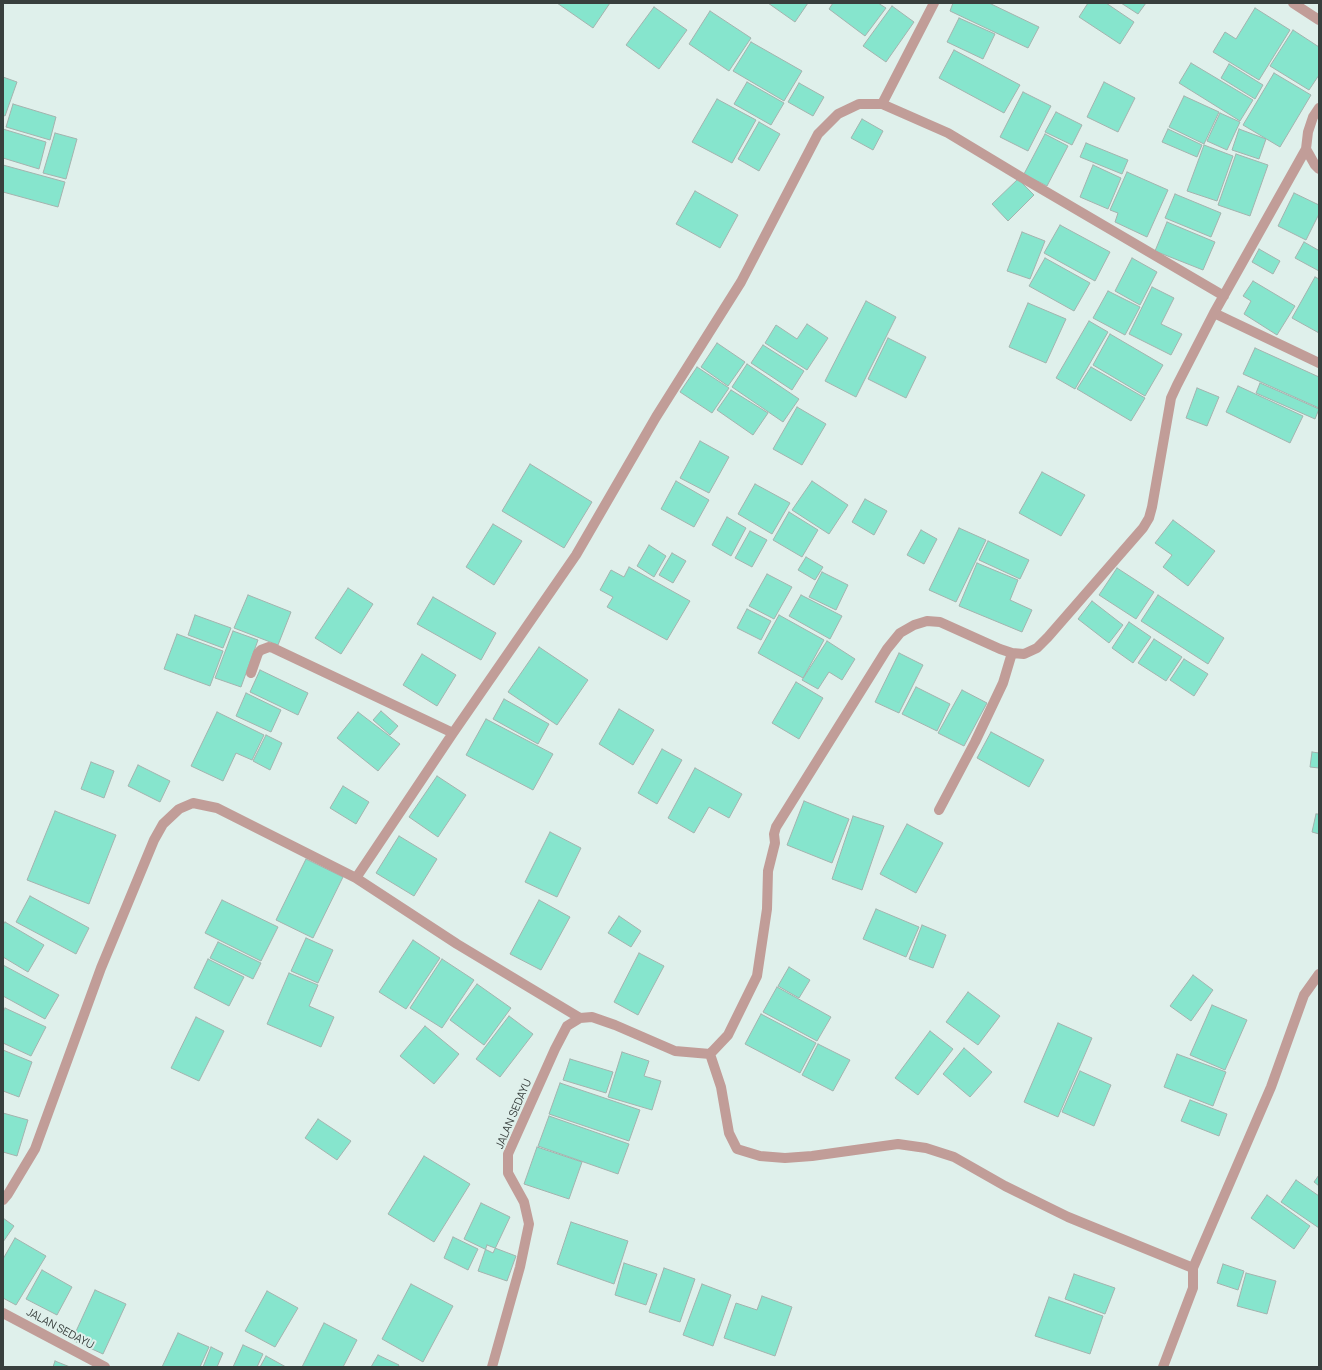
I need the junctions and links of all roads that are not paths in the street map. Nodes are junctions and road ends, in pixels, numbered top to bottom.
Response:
1 (934, 3) edge
2 (1294, 3) edge
3 (1319, 20) edge
4 (882, 104) junction
5 (1319, 108) edge
6 (1306, 149) junction
7 (1319, 169) edge
8 (1224, 296) junction
9 (1214, 313) junction
10 (1319, 363) edge
11 (1012, 653) junction
12 (251, 673) dead end
13 (453, 733) junction
14 (938, 810) dead end
15 (356, 878) junction
16 (1319, 974) edge
17 (580, 1018) junction
18 (710, 1054) junction
19 (3, 1200) edge
20 (1193, 1268) junction
21 (3, 1313) edge
22 (105, 1367) edge
23 (492, 1367) edge
24 (1163, 1367) edge

1 - 4 street
2 - 3 street
4 - 8 street
4 - 13 street
5 - 6 street
6 - 7 street
6 - 8 street
8 - 9 street
9 - 10 street
9 - 11 street
11 - 14 street
11 - 18 street
12 - 13 street
13 - 15 street
15 - 17 street
15 - 19 street
16 - 20 street
17 - 18 street
17 - 23 street, JALAN SEDAYU
18 - 20 street
20 - 24 street
21 - 22 street, JALAN SEDAYU

